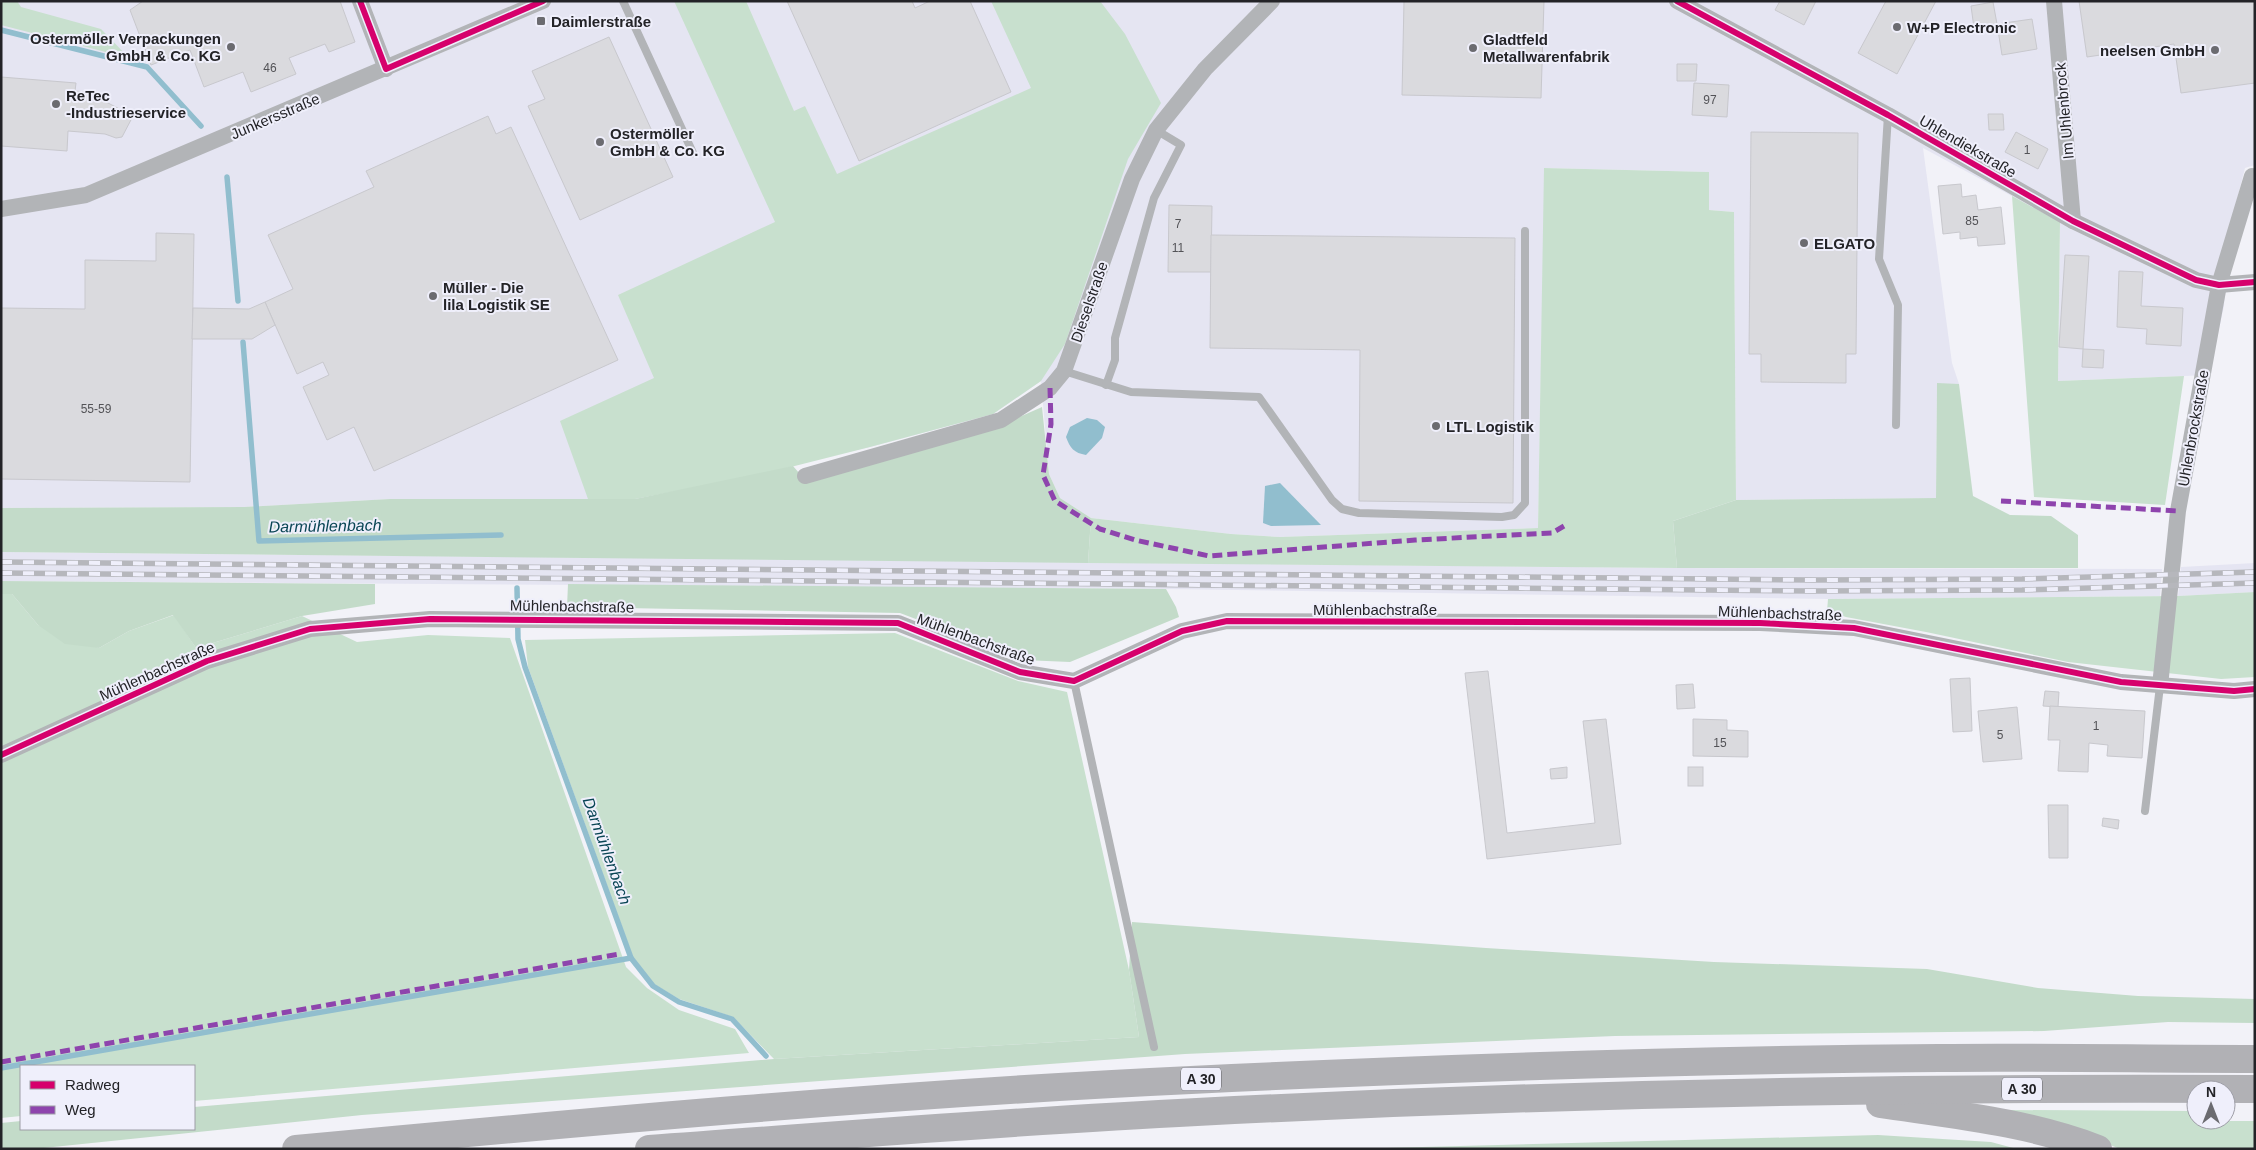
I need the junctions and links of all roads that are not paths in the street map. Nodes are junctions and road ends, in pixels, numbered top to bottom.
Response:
1 (360, 1) edge
2 (543, 1) edge
3 (623, 1) edge
4 (1272, 1) edge
5 (1677, 1) edge
6 (2054, 1) edge
7 (386, 69) junction
8 (1888, 115) junction
9 (1156, 130) junction
10 (693, 154) dead end
11 (2254, 171) edge
12 (1, 209) edge
13 (2074, 221) junction
14 (1525, 231) dead end
15 (2255, 282) edge
16 (2219, 285) junction
17 (1064, 372) junction
18 (1106, 385) junction
19 (1896, 425) dead end
20 (805, 476) dead end
21 (1074, 681) junction
22 (2160, 686) junction
23 (2255, 689) edge
24 (1, 755) edge
25 (2146, 811) dead end
26 (1154, 1047) dead end
27 (2255, 1059) edge
28 (2255, 1089) edge
29 (1789, 1092) junction
30 (296, 1149) edge
31 (649, 1149) edge
32 (2098, 1149) edge

1 - 7 street
2 - 7 street, Junkersstraße
3 - 10 lane
4 - 9 street, Dieselstraße
5 - 8 street, Uhlendiekstraße
6 - 13 street, Im Uhlenbrock
7 - 12 street, Junkersstraße
8 - 13 street, Uhlendiekstraße
8 - 19 lane
9 - 17 street, Dieselstraße
9 - 18 lane
11 - 16 street, Uhlenbrockstraße
13 - 16 street, Uhlendiekstraße
14 - 18 lane
15 - 16 street, Uhlendiekstraße
16 - 22 street, Uhlenbrockstraße
17 - 18 lane
17 - 20 street, Dieselstraße
21 - 22 street, Mühlenbachstraße
21 - 24 street, Mühlenbachstraße
21 - 26 lane
22 - 23 street, Mühlenbachstraße
22 - 25 lane
27 - 30 highway, A 30
28 - 29 highway, A 30
29 - 31 highway, A 30
29 - 32 highway

